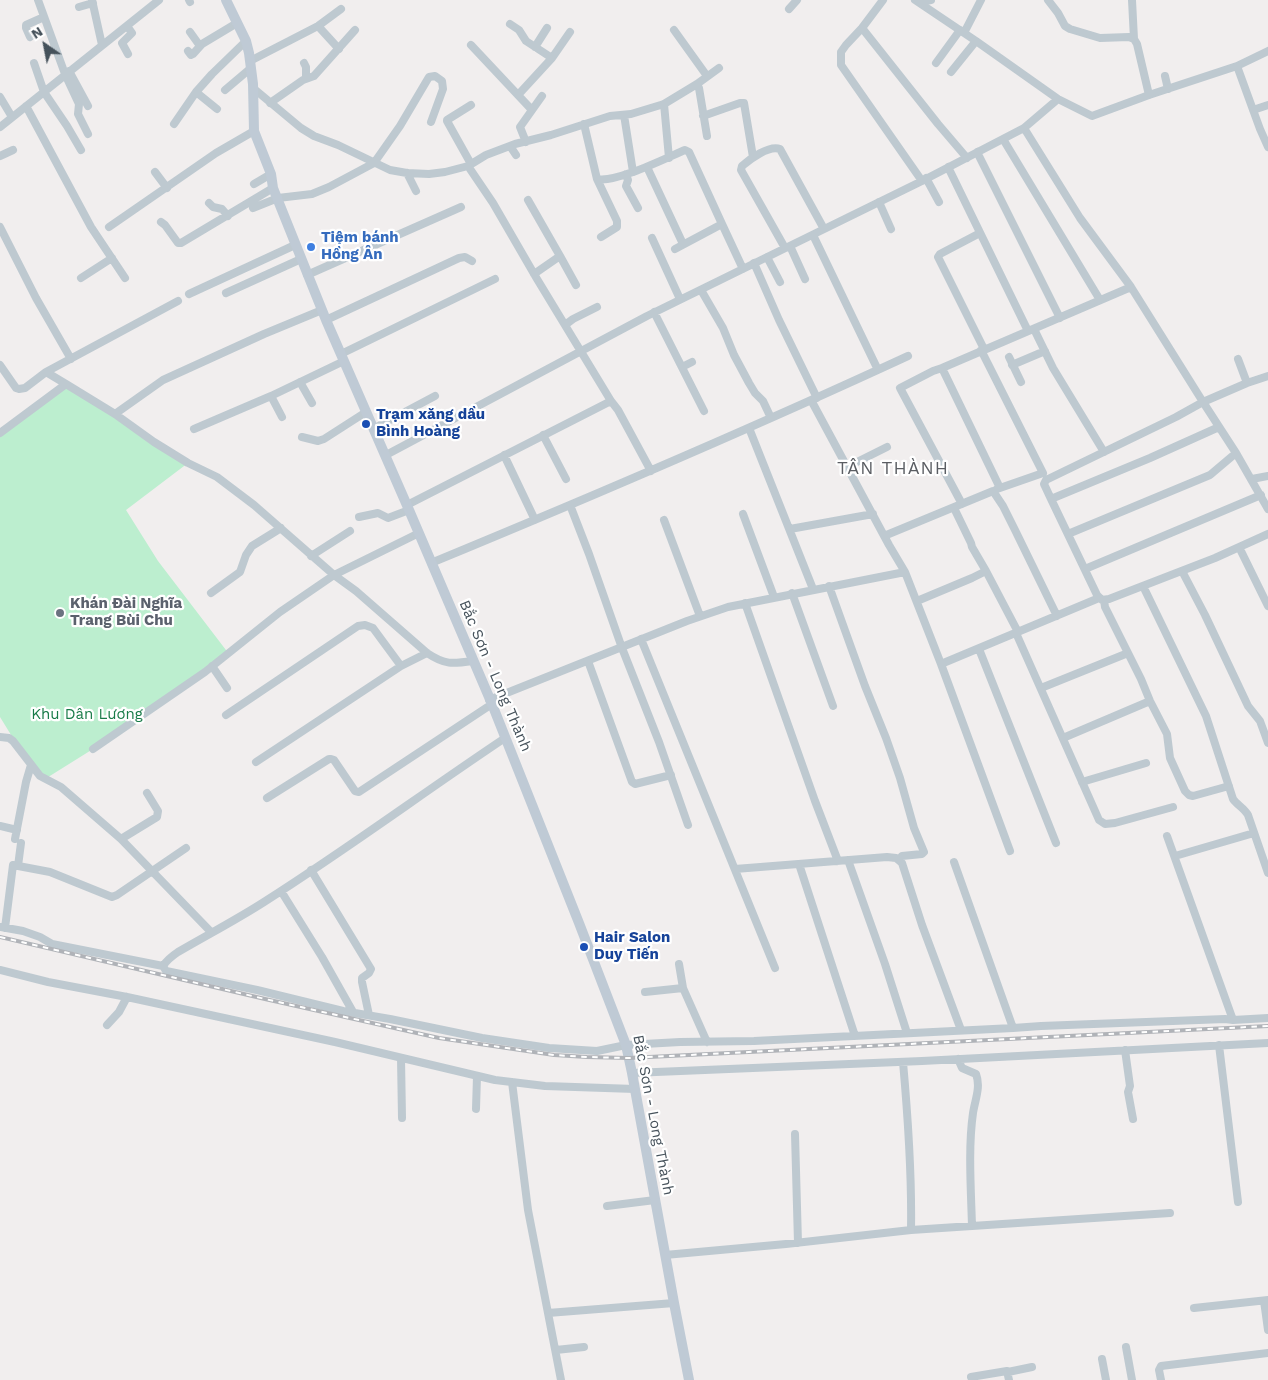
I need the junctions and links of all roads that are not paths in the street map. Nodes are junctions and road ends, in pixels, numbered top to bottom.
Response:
1 (38, 0) edge
2 (159, 0) edge
3 (226, 0) edge
4 (797, 0) edge
5 (884, 0) edge
6 (931, 0) edge
7 (981, 0) edge
8 (1048, 0) edge
9 (1132, 0) edge
10 (92, 1) edge
11 (918, 2) edge
12 (79, 7) dead end
13 (341, 8) dead end
14 (789, 9) dead end
15 (44, 17) junction
16 (237, 23) junction
17 (510, 24) dead end
18 (127, 26) junction
19 (318, 26) junction
20 (547, 28) dead end
21 (862, 28) junction
22 (356, 30) dead end
23 (674, 30) dead end
24 (190, 32) dead end
25 (570, 32) dead end
26 (962, 32) junction
27 (30, 37) dead end
28 (1134, 39) junction
29 (246, 41) junction
30 (976, 41) junction
31 (471, 44) dead end
32 (102, 45) junction
33 (200, 46) junction
34 (535, 47) junction
35 (339, 49) junction
36 (1268, 51) edge
37 (188, 52) dead end
38 (128, 54) dead end
39 (552, 58) junction
40 (34, 63) dead end
41 (304, 63) dead end
42 (936, 63) dead end
43 (251, 65) junction
44 (1237, 66) junction
45 (719, 68) dead end
46 (951, 72) dead end
47 (67, 73) junction
48 (707, 76) junction
49 (1166, 76) dead end
50 (306, 78) junction
51 (697, 84) junction
52 (253, 88) junction
53 (1168, 89) junction
54 (225, 90) dead end
55 (44, 92) junction
56 (196, 92) junction
57 (518, 95) junction
58 (1149, 95) junction
59 (542, 96) dead end
60 (0, 97) edge
61 (1058, 99) junction
62 (270, 103) junction
63 (664, 104) junction
64 (1268, 104) edge
65 (470, 105) dead end
66 (26, 106) junction
67 (88, 106) dead end
68 (218, 109) dead end
69 (532, 110) junction
70 (1253, 110) junction
71 (624, 115) junction
72 (704, 116) junction
73 (12, 118) junction
74 (431, 122) dead end
75 (174, 124) dead end
76 (584, 124) junction
77 (0, 127) edge
78 (1024, 128) junction
79 (254, 131) junction
80 (88, 134) dead end
81 (706, 136) dead end
82 (1003, 139) junction
83 (526, 142) junction
84 (510, 146) junction
85 (1268, 147) edge
86 (14, 150) dead end
87 (81, 150) dead end
88 (977, 152) junction
89 (516, 155) dead end
90 (0, 156) edge
91 (753, 157) junction
92 (669, 158) junction
93 (967, 158) junction
94 (374, 163) junction
95 (470, 165) junction
96 (647, 167) junction
97 (948, 167) junction
98 (155, 172) dead end
99 (407, 173) junction
100 (629, 173) junction
101 (271, 174) junction
102 (924, 179) junction
103 (597, 180) junction
104 (254, 184) dead end
105 (167, 188) junction
106 (273, 188) junction
107 (416, 191) dead end
108 (278, 198) junction
109 (528, 200) dead end
110 (879, 202) junction
111 (939, 202) dead end
112 (208, 203) dead end
113 (461, 207) dead end
114 (253, 208) dead end
115 (638, 208) dead end
116 (228, 216) junction
117 (161, 222) dead end
118 (722, 224) junction
119 (0, 227) edge
120 (109, 227) dead end
121 (824, 229) junction
122 (892, 229) dead end
123 (980, 233) junction
124 (813, 235) junction
125 (601, 237) dead end
126 (652, 238) dead end
127 (684, 244) junction
128 (295, 245) junction
129 (787, 247) junction
130 (675, 249) dead end
131 (560, 256) junction
132 (768, 257) junction
133 (112, 258) junction
134 (301, 259) junction
135 (472, 261) dead end
136 (754, 263) junction
137 (743, 269) junction
138 (534, 274) junction
139 (307, 275) junction
140 (81, 278) dead end
141 (124, 278) dead end
142 (495, 279) dead end
143 (805, 279) dead end
144 (780, 282) dead end
145 (576, 285) dead end
146 (1131, 287) junction
147 (701, 290) junction
148 (226, 293) dead end
149 (189, 294) dead end
150 (680, 299) junction
151 (1100, 300) junction
152 (178, 301) dead end
153 (598, 307) dead end
154 (322, 310) junction
155 (654, 312) junction
156 (1060, 318) junction
157 (326, 320) junction
158 (565, 325) junction
159 (1031, 330) junction
160 (983, 350) junction
161 (581, 351) junction
162 (1045, 351) junction
163 (908, 356) dead end
164 (343, 358) junction
165 (71, 359) junction
166 (1238, 359) dead end
167 (692, 362) dead end
168 (0, 365) edge
169 (682, 368) junction
170 (942, 368) junction
171 (878, 370) junction
172 (46, 372) junction
173 (1268, 376) edge
174 (300, 382) junction
175 (1021, 382) dead end
176 (1247, 383) junction
177 (66, 384) junction
178 (271, 396) junction
179 (435, 396) dead end
180 (814, 399) junction
181 (611, 401) junction
182 (1203, 402) junction
183 (312, 403) dead end
184 (704, 411) dead end
185 (366, 412) junction
186 (115, 414) junction
187 (282, 417) dead end
188 (771, 418) junction
189 (1219, 427) junction
190 (750, 428) junction
191 (194, 429) dead end
192 (373, 429) junction
193 (0, 433) edge
194 (543, 435) junction
195 (302, 437) dead end
196 (887, 447) dead end
197 (1104, 452) junction
198 (1236, 453) junction
199 (386, 455) junction
200 (504, 455) junction
201 (847, 467) junction
202 (651, 471) junction
203 (1268, 476) edge
204 (1045, 477) junction
205 (566, 479) dead end
206 (1252, 479) junction
207 (996, 490) junction
208 (1261, 496) junction
209 (1051, 499) junction
210 (962, 504) junction
211 (570, 505) junction
212 (408, 507) junction
213 (954, 508) junction
214 (1268, 509) edge
215 (743, 514) dead end
216 (873, 514) junction
217 (359, 517) dead end
218 (536, 520) junction
219 (664, 520) dead end
220 (281, 528) junction
221 (790, 529) junction
222 (350, 531) dead end
223 (419, 532) junction
224 (1068, 534) junction
225 (1268, 534) edge
226 (884, 536) junction
227 (1239, 547) junction
228 (312, 556) junction
229 (431, 563) junction
230 (1086, 569) junction
231 (986, 571) junction
232 (1182, 571) junction
233 (905, 572) junction
234 (334, 575) junction
235 (829, 586) junction
236 (1143, 586) junction
237 (813, 589) junction
238 (211, 593) dead end
239 (792, 594) junction
240 (774, 597) junction
241 (1102, 599) junction
242 (917, 601) junction
243 (745, 603) junction
244 (1268, 606) edge
245 (700, 616) junction
246 (1057, 616) junction
247 (1017, 633) junction
248 (641, 639) junction
249 (622, 648) junction
250 (979, 649) junction
251 (1128, 652) junction
252 (426, 653) junction
253 (473, 661) junction
254 (588, 661) junction
255 (941, 664) junction
256 (212, 666) junction
257 (401, 666) junction
258 (227, 688) dead end
259 (1041, 688) junction
260 (1150, 701) junction
261 (490, 702) junction
262 (833, 706) dead end
263 (226, 715) dead end
264 (0, 737) edge
265 (505, 738) junction
266 (1063, 738) junction
267 (1268, 743) edge
268 (93, 749) dead end
269 (256, 762) dead end
270 (1146, 763) dead end
271 (31, 764) junction
272 (670, 775) junction
273 (1082, 782) junction
274 (1229, 786) junction
275 (147, 793) dead end
276 (267, 798) dead end
277 (1174, 807) dead end
278 (688, 825) dead end
279 (0, 826) edge
280 (17, 830) junction
281 (1254, 833) junction
282 (1167, 836) dead end
283 (121, 840) junction
284 (1056, 843) dead end
285 (186, 848) dead end
286 (1010, 851) dead end
287 (1175, 856) junction
288 (838, 860) junction
289 (848, 860) junction
290 (900, 860) junction
291 (954, 862) dead end
292 (4, 864) dead end
293 (799, 864) junction
294 (16, 866) junction
295 (311, 870) junction
296 (735, 870) junction
297 (152, 871) junction
298 (1268, 873) edge
299 (281, 891) junction
300 (2, 928) edge
301 (211, 932) junction
302 (679, 964) dead end
303 (163, 966) junction
304 (775, 968) dead end
305 (0, 970) edge
306 (683, 988) junction
307 (645, 992) dead end
308 (127, 997) junction
309 (352, 1012) junction
310 (369, 1015) junction
311 (1268, 1018) edge
312 (1233, 1020) junction
313 (107, 1025) dead end
314 (1013, 1028) junction
315 (961, 1030) junction
316 (907, 1033) junction
317 (855, 1036) junction
318 (707, 1042) junction
319 (1268, 1043) edge
320 (626, 1045) junction
321 (1218, 1045) junction
322 (1125, 1050) junction
323 (401, 1058) junction
324 (958, 1059) junction
325 (903, 1062) junction
326 (632, 1073) junction
327 (477, 1076) junction
328 (512, 1082) junction
329 (635, 1089) junction
330 (476, 1109) dead end
331 (402, 1118) dead end
332 (1132, 1119) dead end
333 (796, 1134) dead end
334 (655, 1200) junction
335 (1238, 1202) dead end
336 (607, 1206) dead end
337 (1170, 1213) dead end
338 (972, 1226) junction
339 (911, 1230) junction
340 (798, 1243) junction
341 (665, 1255) junction
342 (1266, 1301) edge
343 (674, 1303) junction
344 (1194, 1308) dead end
345 (548, 1313) junction
346 (1268, 1330) edge
347 (584, 1347) dead end
348 (1126, 1347) dead end
349 (556, 1350) junction
350 (1268, 1353) edge
351 (1102, 1359) dead end
352 (1032, 1367) dead end
353 (1009, 1376) edge
354 (971, 1377) dead end
355 (561, 1380) edge
356 (689, 1380) edge
357 (1106, 1380) edge
358 (1132, 1380) edge
359 (1161, 1380) edge

1 - 15 street
2 - 18 street
3 - 16 main road, Bắc Sơn - Long Thành
4 - 14 street
5 - 21 street
6 - 11 street
7 - 26 street
8 - 28 street
9 - 28 street
10 - 12 street
10 - 32 street
11 - 26 street
13 - 19 street
15 - 27 street
15 - 47 street
16 - 29 main road, Bắc Sơn - Long Thành
16 - 33 street
17 - 34 street
18 - 32 street
18 - 38 street
19 - 35 street
19 - 43 street
20 - 34 street
21 - 93 street
21 - 102 street
22 - 35 street
23 - 48 street
24 - 33 street
25 - 39 street
26 - 30 street
26 - 42 street
28 - 58 street
29 - 43 main road, Bắc Sơn - Long Thành
29 - 56 street
30 - 46 street
30 - 61 street
31 - 57 street
32 - 47 street
33 - 37 street
34 - 39 street
35 - 50 street
36 - 44 street
39 - 57 street
40 - 55 street
41 - 50 street
43 - 52 main road, Bắc Sơn - Long Thành
43 - 54 street
44 - 53 street
44 - 70 street
45 - 48 street
47 - 55 street
47 - 67 street
47 - 80 street
48 - 51 street
49 - 53 street
50 - 62 street
51 - 63 street
51 - 72 street
52 - 62 street
52 - 79 main road, Bắc Sơn - Long Thành
53 - 58 street
55 - 66 street
55 - 87 street
56 - 68 street
56 - 75 street
57 - 69 street
58 - 61 street
59 - 69 street
60 - 73 street
61 - 78 street
62 - 94 street
63 - 71 street
63 - 92 street
64 - 70 street
65 - 95 street
66 - 73 street
66 - 133 street
69 - 83 street
70 - 85 street
71 - 76 street
71 - 100 street
72 - 81 street
72 - 91 street
73 - 77 street
74 - 94 street
76 - 83 street
76 - 103 street
78 - 82 street
78 - 146 street
79 - 101 main road, Bắc Sơn - Long Thành
79 - 105 street
82 - 88 street
82 - 151 street
83 - 84 street
84 - 89 street
84 - 95 street
86 - 90 street
88 - 93 street
88 - 156 street
91 - 121 street
91 - 129 street
92 - 96 street
92 - 118 street
93 - 97 street
94 - 99 street
94 - 108 street
95 - 99 street
95 - 138 street
96 - 100 street
96 - 127 street
97 - 102 street
97 - 123 street
98 - 105 street
99 - 107 street
100 - 103 street
100 - 115 street
101 - 104 street
101 - 106 main road, Bắc Sơn - Long Thành
102 - 110 street
102 - 111 street
103 - 125 street
105 - 120 street
106 - 108 main road, Bắc Sơn - Long Thành
106 - 116 street
108 - 114 street
108 - 128 main road, Bắc Sơn - Long Thành
109 - 131 street
110 - 121 street
110 - 122 street
112 - 116 street
113 - 139 street
116 - 117 street
118 - 127 street
118 - 137 street
119 - 165 street
121 - 124 street
123 - 159 street
123 - 160 street
124 - 129 street
124 - 171 street
126 - 150 street
127 - 130 street
128 - 134 main road, Bắc Sơn - Long Thành
128 - 149 street
129 - 132 street
129 - 143 street
131 - 138 street
131 - 145 street
132 - 136 street
132 - 144 street
133 - 140 street
133 - 141 street
134 - 139 main road, Bắc Sơn - Long Thành
134 - 148 street
135 - 157 street
136 - 137 street
136 - 180 street
137 - 147 street
138 - 158 street
139 - 154 main road, Bắc Sơn - Long Thành
142 - 164 street
146 - 151 street
146 - 182 street
147 - 150 street
147 - 188 street
150 - 155 street
151 - 156 street
152 - 165 street
153 - 158 street
154 - 157 main road, Bắc Sơn - Long Thành
154 - 186 street
155 - 161 street
155 - 169 street
156 - 159 street
157 - 164 main road, Bắc Sơn - Long Thành
158 - 161 street
159 - 160 street
159 - 162 street
160 - 170 street
160 - 204 street
161 - 181 street
161 - 199 street
162 - 175 street
162 - 197 street
163 - 171 street
164 - 174 street
164 - 185 main road, Bắc Sơn - Long Thành
165 - 172 street
166 - 176 street
167 - 169 street
168 - 172 street
169 - 184 street
170 - 207 street
170 - 210 street
171 - 180 street
172 - 177 street
173 - 176 street
174 - 178 street
174 - 183 street
176 - 182 street
177 - 186 street
177 - 193 street
178 - 187 street
178 - 191 street
179 - 192 street
180 - 188 street
180 - 201 street
181 - 194 street
181 - 202 street
182 - 189 street
182 - 197 street
185 - 192 main road, Bắc Sơn - Long Thành
185 - 195 street
186 - 220 street
188 - 190 street
189 - 198 street
189 - 209 street
190 - 202 street
190 - 221 street
192 - 199 main road, Bắc Sơn - Long Thành
194 - 200 street
194 - 205 street
196 - 201 street
197 - 204 street
198 - 206 street
198 - 224 street
199 - 212 main road, Bắc Sơn - Long Thành
200 - 212 street
200 - 218 street
201 - 216 street
202 - 211 street
203 - 206 street
204 - 207 street
204 - 209 street
206 - 208 street
207 - 210 street
207 - 246 street
208 - 214 street
208 - 230 street
209 - 224 street
210 - 213 street
211 - 218 street
211 - 249 street
212 - 217 street
212 - 223 main road, Bắc Sơn - Long Thành
213 - 226 street
213 - 231 street
215 - 240 street
216 - 221 street
216 - 226 street
218 - 229 street
219 - 245 street
220 - 228 street
220 - 238 street
221 - 237 street
222 - 228 street
223 - 229 main road, Bắc Sơn - Long Thành
223 - 234 street
224 - 230 street
225 - 227 street
226 - 233 street
227 - 232 street
227 - 244 street
228 - 234 street
229 - 253 main road, Bắc Sơn - Long Thành
230 - 241 street
231 - 242 street
231 - 247 street
232 - 236 street
232 - 267 street
233 - 235 street
233 - 242 street
234 - 252 street
234 - 256 street
235 - 237 street
235 - 290 street
236 - 241 street
236 - 274 street
237 - 239 street
239 - 240 street
239 - 262 street
240 - 243 street
241 - 246 street
241 - 251 street
242 - 255 street
243 - 245 street
243 - 288 street
245 - 248 street
246 - 247 street
247 - 250 street
247 - 259 street
248 - 249 street
248 - 296 street
249 - 254 street
249 - 272 street
250 - 255 street
250 - 284 street
251 - 259 street
251 - 260 street
252 - 253 street
252 - 257 street
253 - 261 main road, Bắc Sơn - Long Thành
254 - 261 street
254 - 272 street
255 - 286 street
256 - 258 street
256 - 268 street
257 - 263 street
257 - 269 street
259 - 266 street
260 - 266 street
260 - 274 street
261 - 265 main road, Bắc Sơn - Long Thành
261 - 276 street
264 - 271 street
265 - 295 street
265 - 320 main road, Bắc Sơn - Long Thành
266 - 273 street
270 - 273 street
271 - 280 street
271 - 283 street
272 - 278 street
273 - 277 street
274 - 281 street
275 - 283 street
279 - 280 street
280 - 294 street
281 - 287 street
281 - 298 street
282 - 287 street
283 - 297 street
285 - 297 street
287 - 312 street
288 - 289 street
288 - 293 street
289 - 290 street
289 - 316 street
290 - 315 street
291 - 314 street
292 - 294 street
293 - 296 street
293 - 317 street
294 - 297 street
294 - 300 street
295 - 299 street
295 - 310 street
296 - 304 street
297 - 301 street
299 - 301 street
299 - 309 street
300 - 303 street
301 - 303 street
302 - 306 street
303 - 309 street
305 - 308 street
306 - 307 street
306 - 318 street
308 - 313 street
308 - 323 street
309 - 310 street
310 - 320 street
311 - 312 street
312 - 314 street
314 - 315 street
315 - 316 street
316 - 317 street
317 - 318 street
318 - 320 street
319 - 321 street
320 - 326 main road, Bắc Sơn - Long Thành
321 - 322 street
321 - 335 street
322 - 324 street
322 - 332 street
323 - 327 street
323 - 331 street
324 - 325 street
324 - 338 street
325 - 326 street
325 - 339 street
326 - 329 main road, Bắc Sơn - Long Thành
327 - 328 street
327 - 330 street
328 - 329 street
328 - 345 street
329 - 334 main road, Bắc Sơn - Long Thành
333 - 340 street
334 - 336 street
334 - 341 main road, Bắc Sơn - Long Thành
337 - 338 street
338 - 339 street
339 - 340 street
340 - 341 street
341 - 343 main road, Bắc Sơn - Long Thành
342 - 344 street
342 - 346 street
343 - 345 street
343 - 356 main road, Bắc Sơn - Long Thành
345 - 349 street
347 - 349 street
348 - 358 street
349 - 355 street
350 - 359 street
351 - 357 street
352 - 353 street
353 - 354 street

